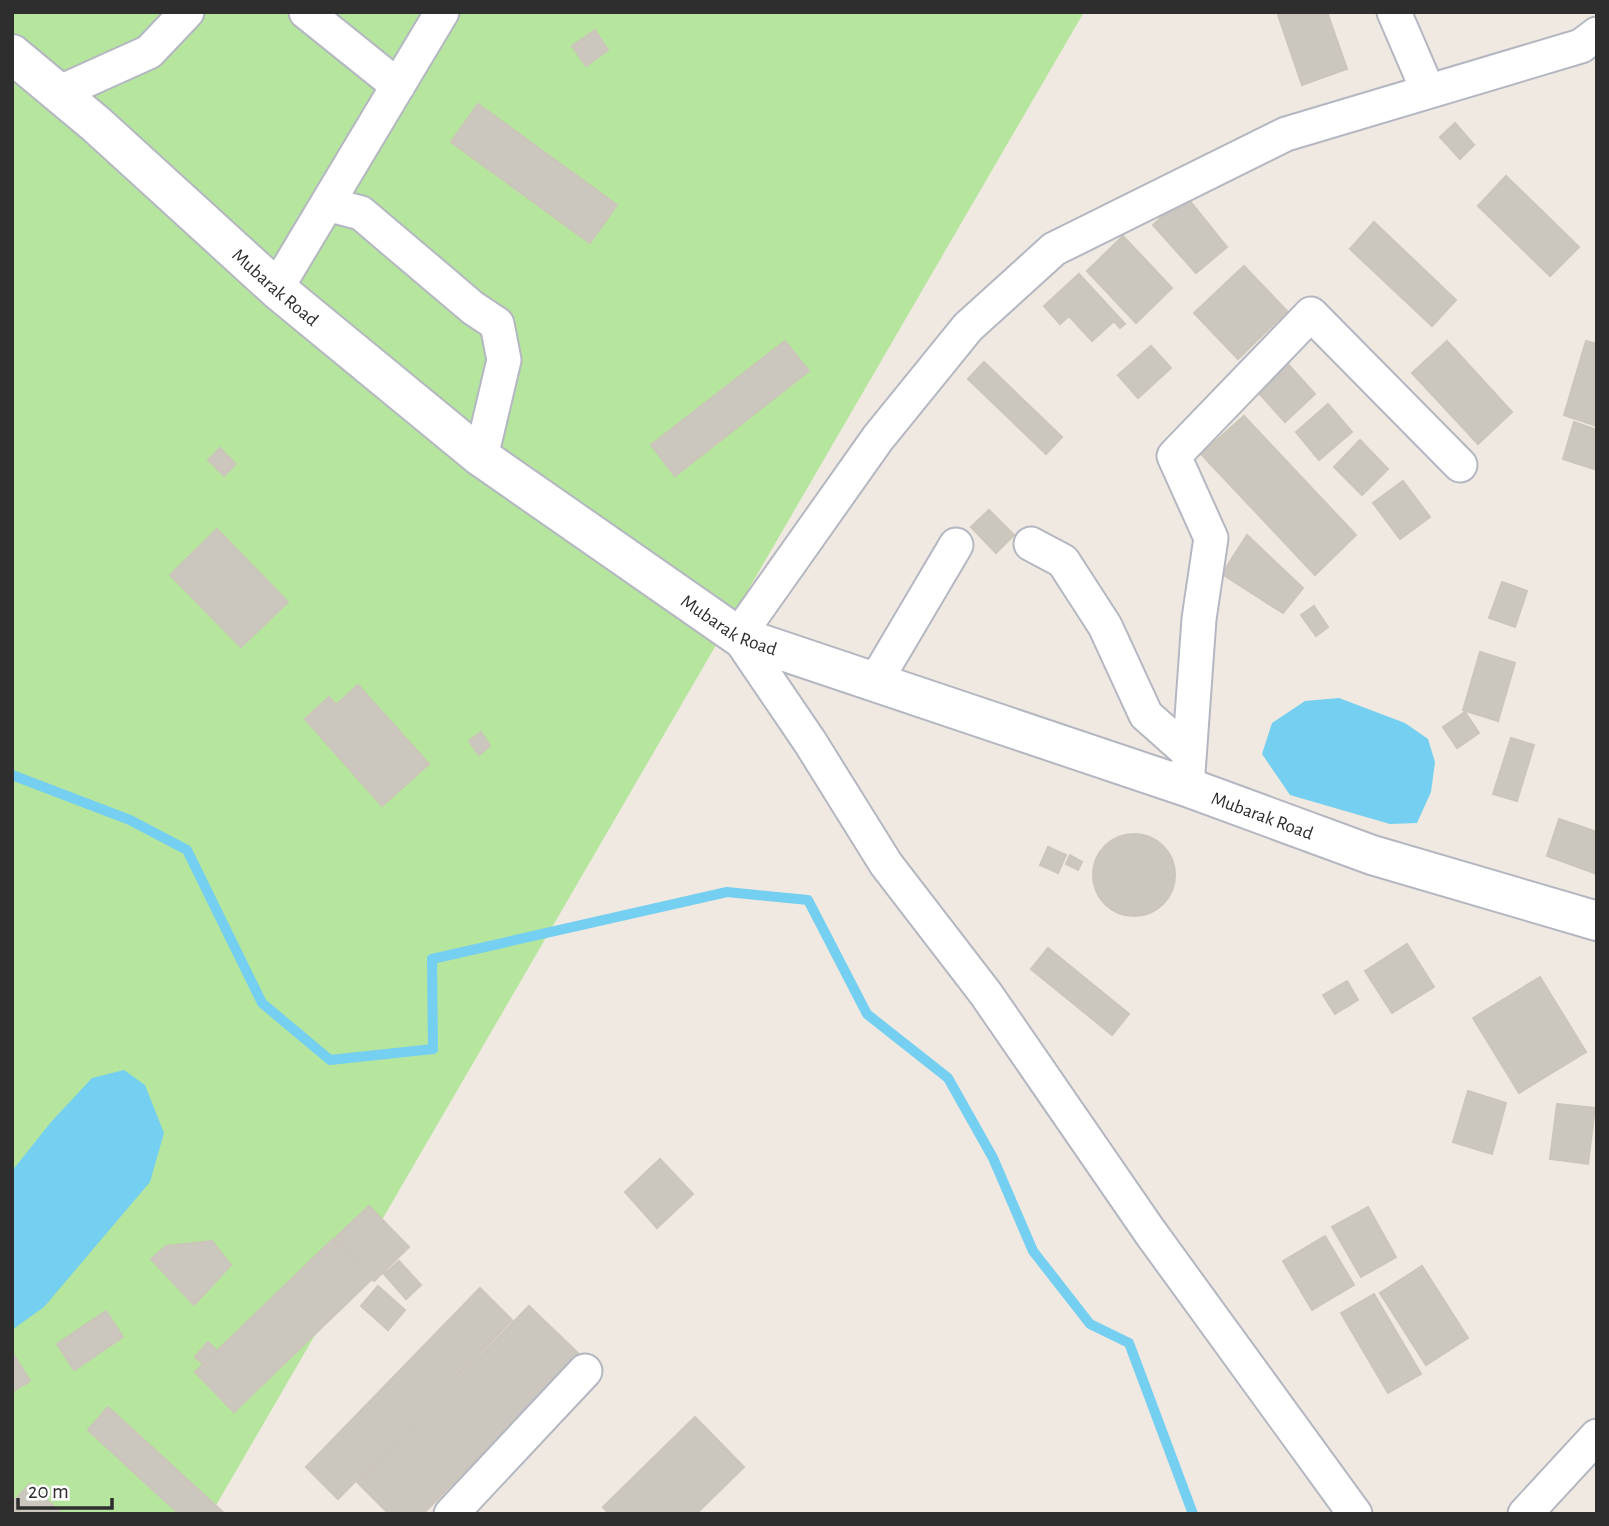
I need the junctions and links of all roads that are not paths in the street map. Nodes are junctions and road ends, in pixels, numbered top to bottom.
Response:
1 (187, 12) edge
2 (306, 12) edge
3 (442, 12) edge
4 (1394, 12) edge
5 (1597, 34) edge
6 (12, 54) edge
7 (398, 86) junction
8 (1428, 91) junction
9 (58, 93) junction
10 (327, 204) junction
11 (278, 290) junction
12 (481, 457) junction
13 (1460, 464) dead end
14 (1031, 544) dead end
15 (956, 545) dead end
16 (738, 636) junction
17 (875, 682) junction
18 (1188, 770) junction
19 (1597, 922) edge
20 (585, 1371) dead end
21 (1597, 1436) edge
22 (451, 1514) edge
23 (1355, 1514) edge
24 (1525, 1514) edge

1 - 9 street
2 - 7 street
3 - 7 street
4 - 8 street
5 - 8 street
6 - 9 street, Mubarak Road
7 - 10 street
8 - 16 street
9 - 11 street, Mubarak Road
10 - 11 street
10 - 12 street
11 - 12 street, Mubarak Road
12 - 16 street, Mubarak Road
13 - 18 street
14 - 18 street
15 - 17 street
16 - 17 street, Mubarak Road
16 - 23 street
17 - 18 street, Mubarak Road
18 - 19 street, Mubarak Road
20 - 22 street
21 - 24 street

